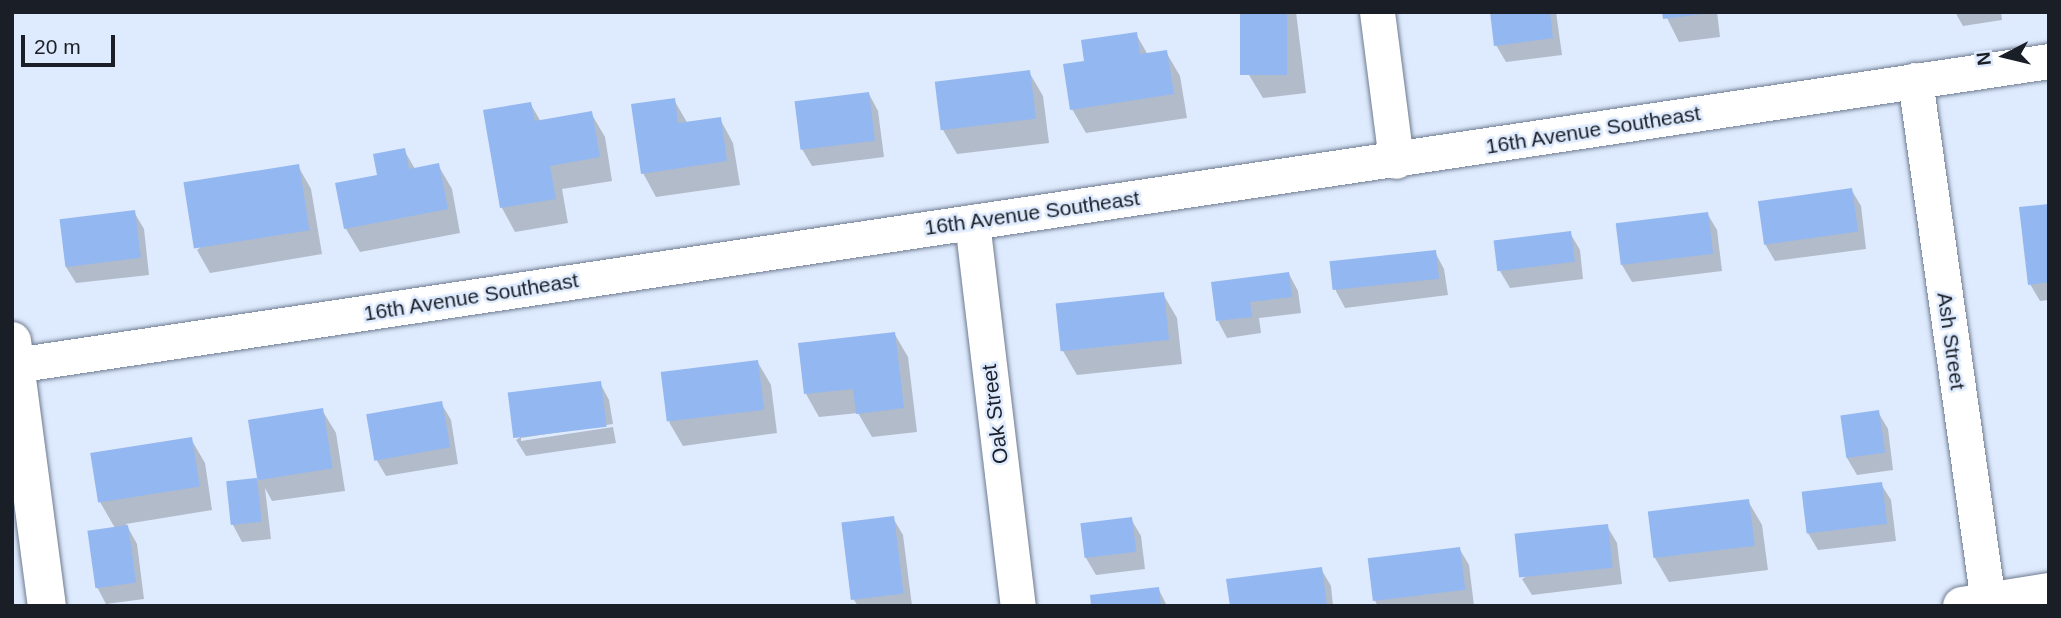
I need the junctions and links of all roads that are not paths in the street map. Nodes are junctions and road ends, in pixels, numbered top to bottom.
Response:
1 (1377, 12) edge
2 (2049, 61) edge
3 (1915, 80) junction
4 (1396, 161) junction
5 (972, 222) junction
6 (14, 353) edge
7 (2049, 592) edge
8 (1975, 604) edge
9 (47, 606) edge
10 (1018, 606) edge

1 - 4 street
2 - 3 street, 16th Avenue Southeast
3 - 4 street, 16th Avenue Southeast
3 - 8 street, Ash Street
4 - 5 street, 16th Avenue Southeast
5 - 6 street, 16th Avenue Southeast
5 - 10 street, Oak Street
6 - 9 street
7 - 8 street

